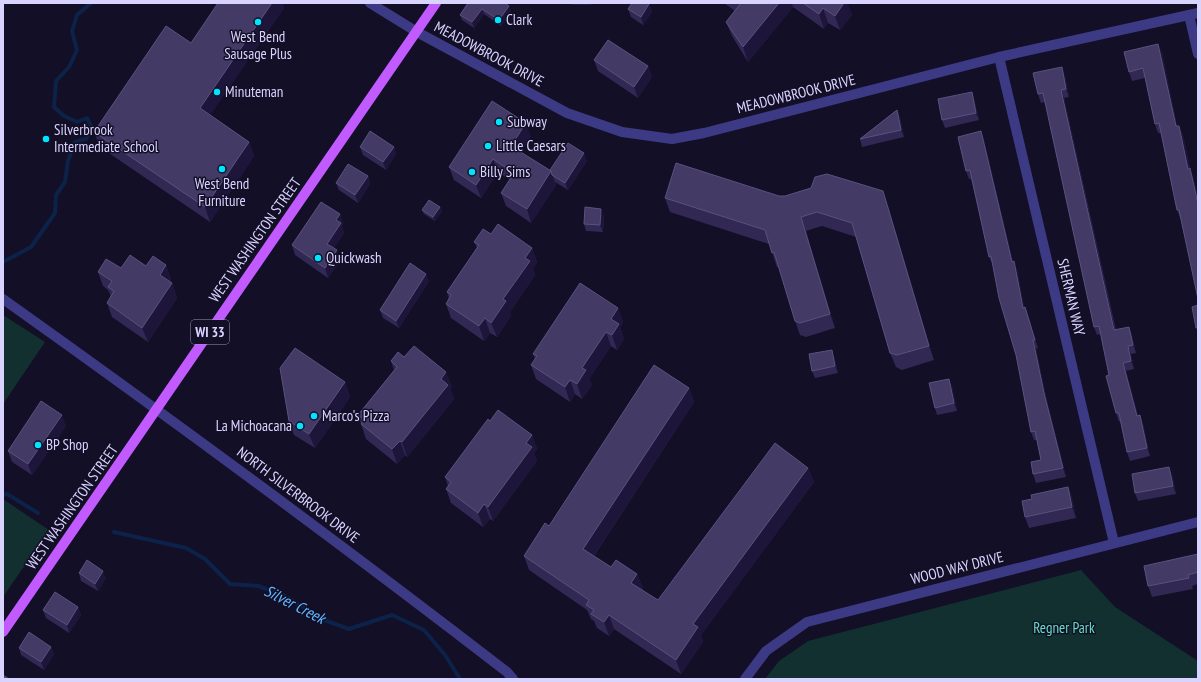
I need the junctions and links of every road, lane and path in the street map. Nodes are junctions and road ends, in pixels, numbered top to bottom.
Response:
1 (370, 3) edge
2 (436, 3) edge
3 (1193, 14) edge
4 (417, 32) junction
5 (1198, 54) edge
6 (999, 57) junction
7 (3, 298) edge
8 (158, 409) junction
9 (1198, 522) edge
10 (1114, 543) junction
11 (3, 632) edge
12 (513, 679) edge
13 (745, 679) edge

1 - 4 street, MEADOWBROOK DRIVE
2 - 4 main road, WEST WASHINGTON STREET / WI 33
3 - 5 street
3 - 6 street, MEADOWBROOK DRIVE
4 - 6 street, MEADOWBROOK DRIVE
4 - 8 main road, WEST WASHINGTON STREET / WI 33
6 - 10 street, SHERMAN WAY
7 - 8 street, NORTH SILVERBROOK DRIVE
8 - 11 main road, WEST WASHINGTON STREET / WI 33
8 - 12 street, NORTH SILVERBROOK DRIVE
9 - 10 street, WOOD WAY DRIVE
10 - 13 street, WOOD WAY DRIVE

